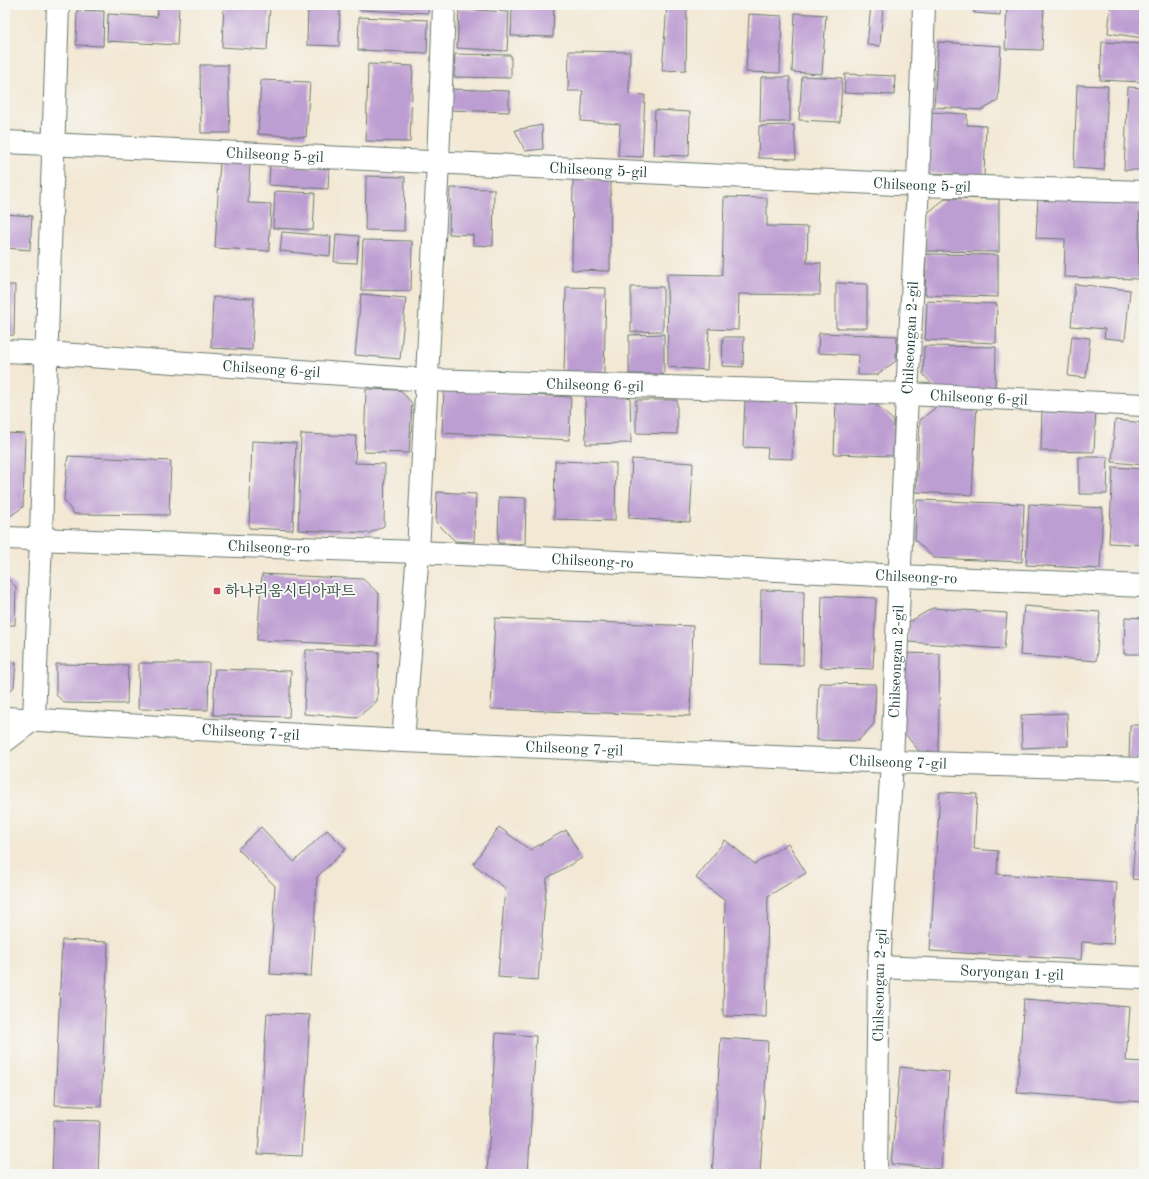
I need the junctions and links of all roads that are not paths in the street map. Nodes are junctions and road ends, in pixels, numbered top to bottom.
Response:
1 (58, 5) edge
2 (444, 5) edge
3 (924, 5) edge
4 (5, 142) edge
5 (54, 144) junction
6 (438, 162) junction
7 (918, 185) junction
8 (1144, 192) edge
9 (5, 351) edge
10 (47, 353) junction
11 (427, 380) junction
12 (907, 394) junction
13 (1144, 405) edge
14 (5, 538) edge
15 (41, 539) junction
16 (418, 552) junction
17 (899, 576) junction
18 (1144, 586) edge
19 (5, 718) edge
20 (34, 719) junction
21 (5, 740) edge
22 (403, 741) junction
23 (892, 762) junction
24 (1144, 769) edge
25 (879, 967) junction
26 (1144, 978) edge
27 (876, 1174) edge

1 - 5 street
2 - 6 street
3 - 7 street, Chilseongan 2-gil
4 - 5 street, Chilseong 5-gil
5 - 6 street, Chilseong 5-gil
5 - 10 street
6 - 7 street, Chilseong 5-gil
6 - 11 street
7 - 8 street, Chilseong 5-gil
7 - 12 street, Chilseongan 2-gil
9 - 10 street, Chilseong 6-gil
10 - 11 street, Chilseong 6-gil
10 - 15 street
11 - 12 street, Chilseong 6-gil
11 - 16 street
12 - 13 street, Chilseong 6-gil
12 - 17 street, Chilseongan 2-gil
14 - 15 street, Chilseong-ro
15 - 16 street, Chilseong-ro
15 - 20 street
16 - 17 street, Chilseong-ro
16 - 22 street
17 - 18 street, Chilseong-ro
17 - 23 street, Chilseongan 2-gil
19 - 20 street, Chilseong 7-gil
20 - 21 street
20 - 22 street, Chilseong 7-gil
22 - 23 street, Chilseong 7-gil
23 - 24 street, Chilseong 7-gil
23 - 25 street, Chilseongan 2-gil
25 - 26 street, Soryongan 1-gil
25 - 27 street, Chilseongan 2-gil

